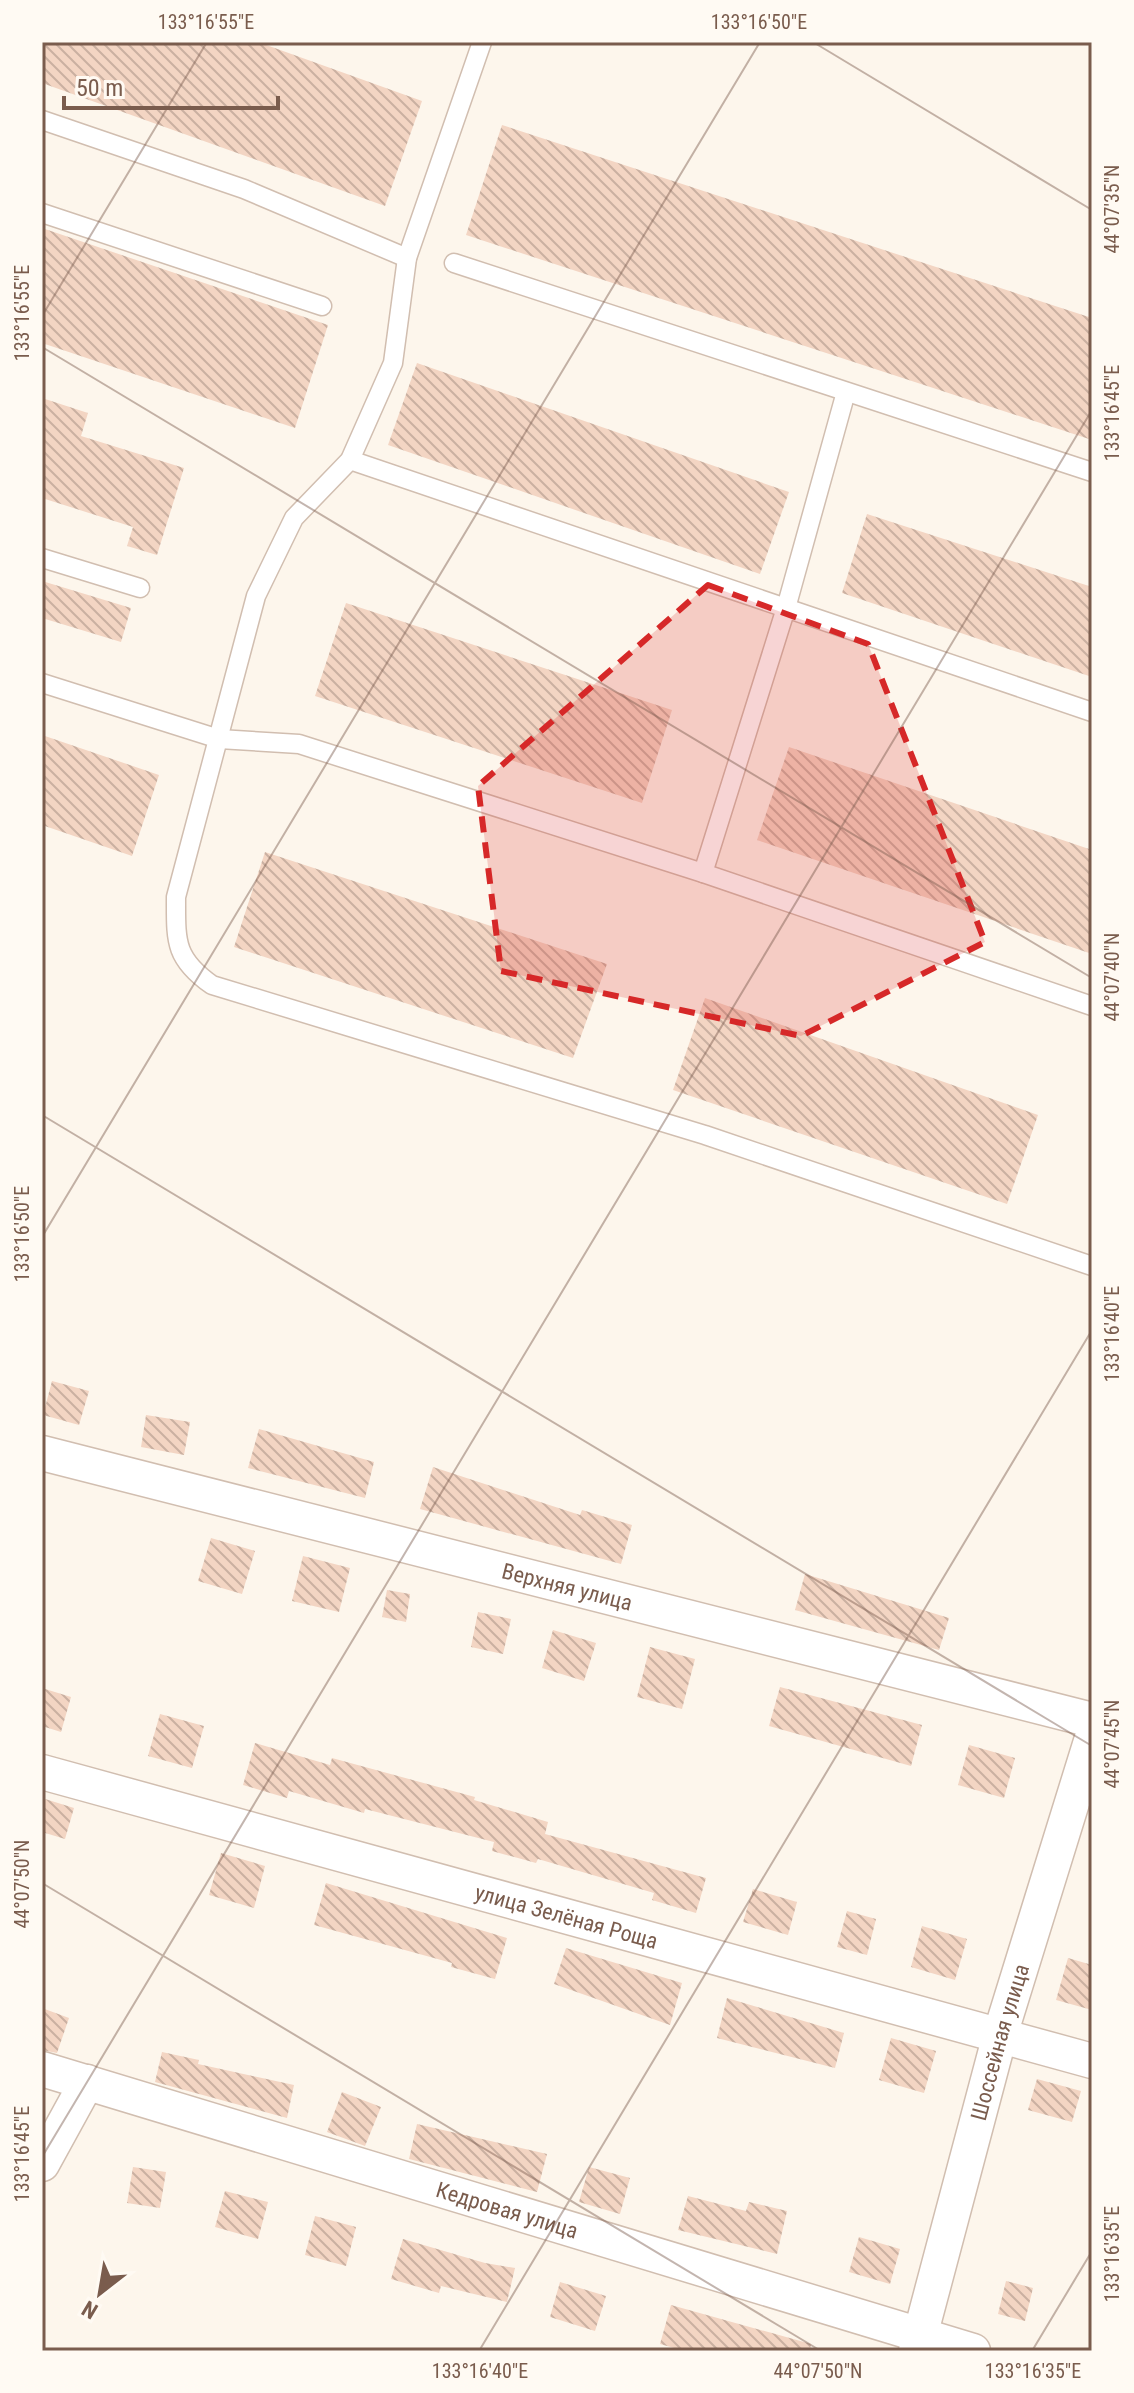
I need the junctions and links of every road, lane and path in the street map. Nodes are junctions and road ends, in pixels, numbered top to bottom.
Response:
1 (482, 42) edge
2 (42, 120) edge
3 (42, 213) edge
4 (407, 258) junction
5 (454, 263) dead end
6 (322, 306) dead end
7 (846, 392) junction
8 (350, 460) junction
9 (1092, 472) edge
10 (42, 558) edge
11 (140, 588) dead end
12 (786, 608) junction
13 (42, 683) edge
14 (1092, 712) edge
15 (219, 739) junction
16 (703, 873) junction
17 (1092, 1006) edge
18 (1092, 1266) edge
19 (42, 1453) edge
20 (1092, 1720) edge
21 (1092, 1738) edge
22 (42, 1772) edge
23 (1000, 2035) junction
24 (1092, 2061) edge
25 (42, 2069) edge
26 (87, 2082) junction
27 (42, 2164) edge
28 (918, 2344) edge
29 (973, 2351) edge

1 - 4 lane
2 - 4 lane
3 - 6 lane
4 - 8 lane
5 - 7 lane
7 - 9 lane
7 - 12 lane
8 - 12 lane
8 - 15 lane
10 - 11 lane
12 - 14 lane
12 - 16 lane
13 - 15 lane
15 - 16 lane
15 - 18 lane
16 - 17 lane
19 - 20 street, Верхняя улица
21 - 23 street, Шоссейная улица
22 - 23 street, улица Зелёная Роща
23 - 24 street, улица Зелёная Роща
23 - 28 street, Шоссейная улица
25 - 26 street, Кедровая улица
26 - 27 street
26 - 28 street, Кедровая улица
28 - 29 street, Кедровая улица

